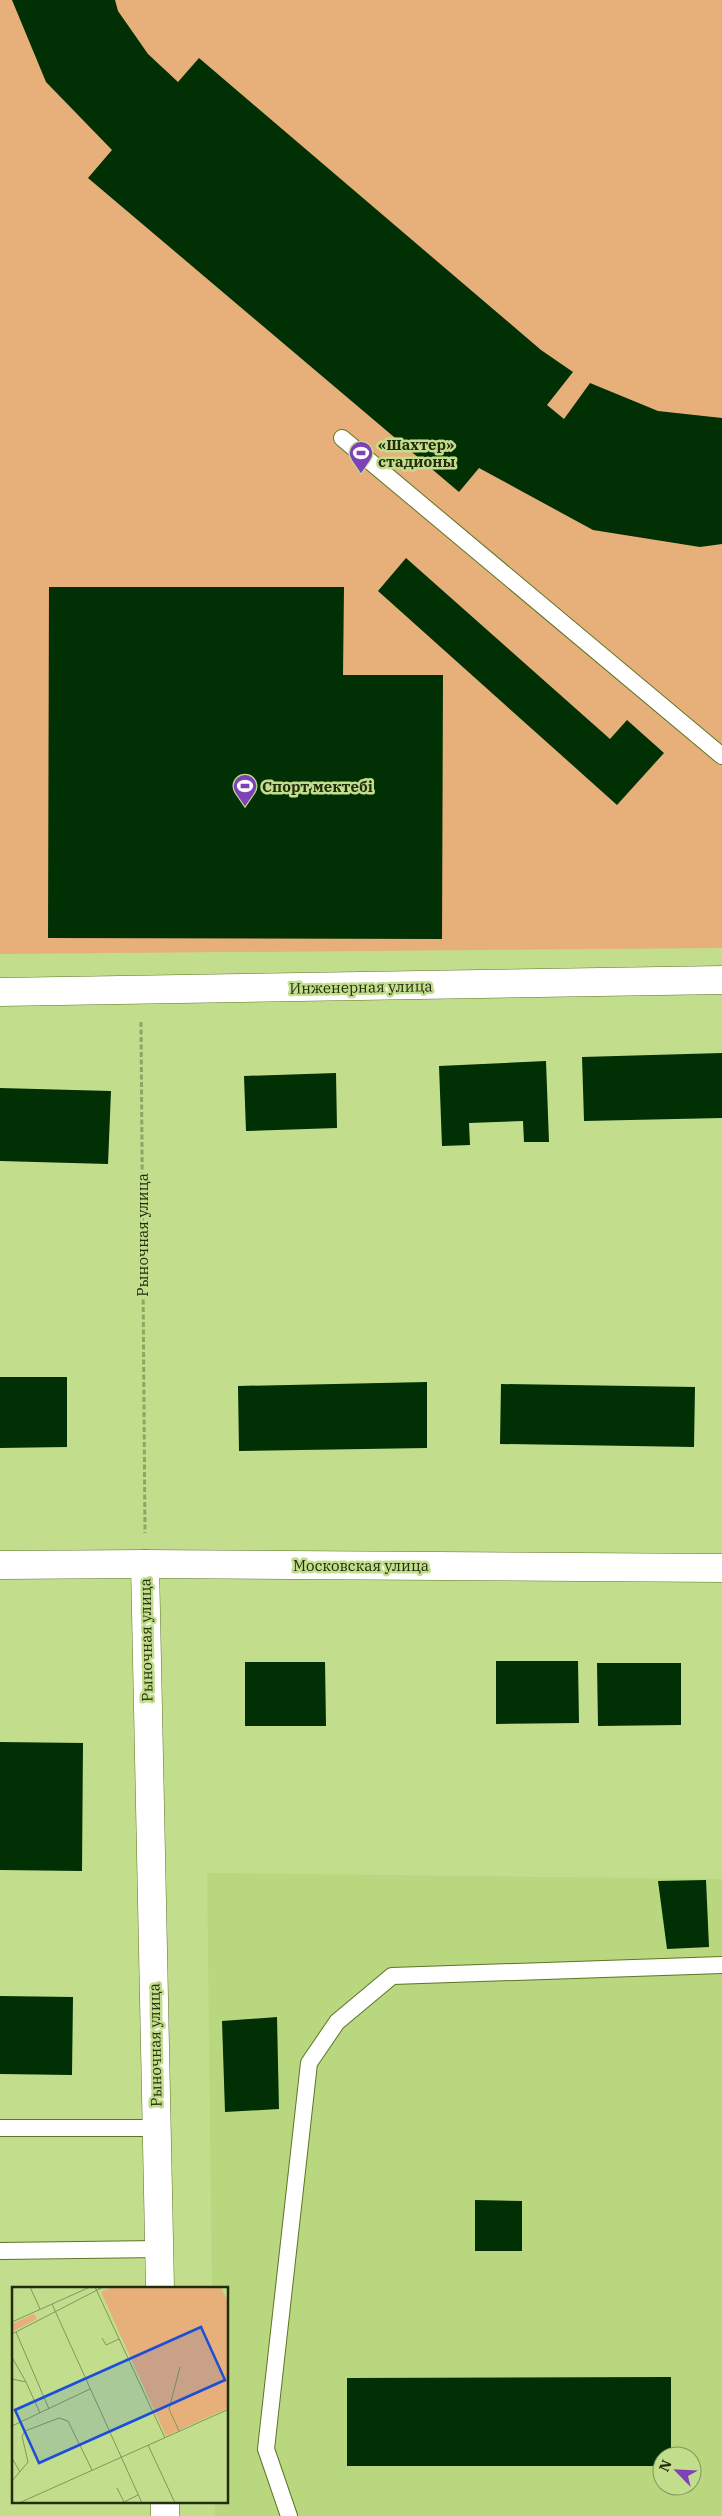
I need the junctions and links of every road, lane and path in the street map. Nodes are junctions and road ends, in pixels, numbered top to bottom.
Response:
1 (342, 438) dead end
2 (722, 756) edge
3 (722, 980) edge
4 (140, 991) junction
5 (0, 992) edge
6 (145, 1564) junction
7 (0, 1565) edge
8 (722, 1568) edge
9 (722, 1965) edge
10 (0, 2128) edge
11 (156, 2128) junction
12 (159, 2249) junction
13 (0, 2251) edge
14 (160, 2287) edge
15 (289, 2516) edge

1 - 2 lane
3 - 4 street, Инженерная улица
4 - 5 street, Инженерная улица
4 - 6 path, Рыночная улица
6 - 7 street, Московская улица
6 - 8 street, Московская улица
6 - 11 street, Рыночная улица
9 - 15 lane
10 - 11 lane
11 - 12 street, Рыночная улица
12 - 13 lane
12 - 14 street, Рыночная улица

